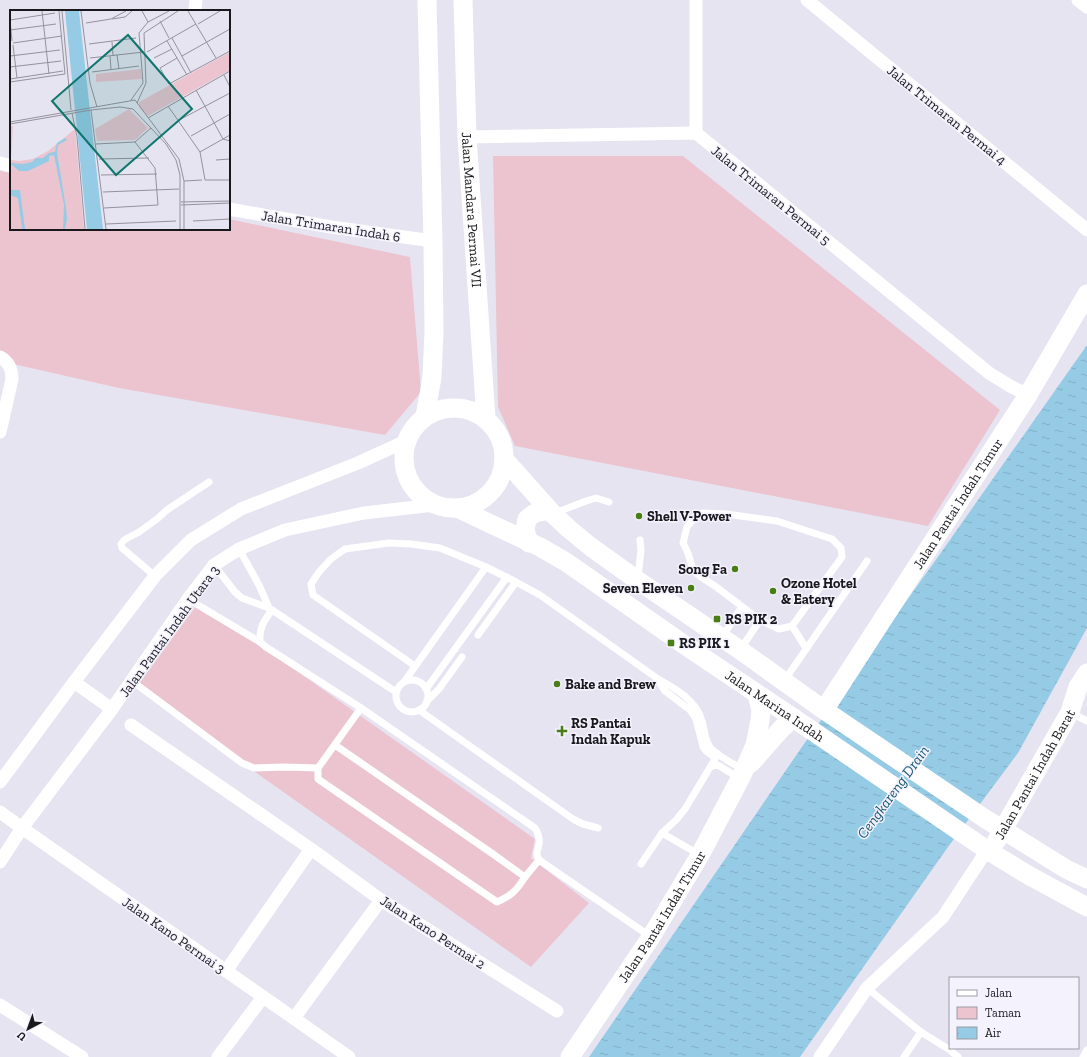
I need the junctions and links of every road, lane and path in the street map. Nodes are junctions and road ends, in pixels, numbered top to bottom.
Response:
1 (196, 0) edge
2 (427, 0) edge
3 (463, 0) edge
4 (696, 0) edge
5 (807, 0) edge
6 (1078, 0) edge
7 (1087, 7) edge
8 (195, 10) edge
9 (696, 134) junction
10 (467, 137) junction
11 (0, 163) edge
12 (10, 166) edge
13 (230, 209) edge
14 (1087, 230) edge
15 (433, 241) junction
16 (1087, 294) edge
17 (0, 357) edge
18 (1028, 395) junction
19 (424, 417) junction
20 (486, 419) junction
21 (0, 432) edge
22 (406, 441) junction
23 (504, 459) junction
24 (209, 482) dead end
25 (609, 502) dead end
26 (434, 506) junction
27 (459, 509) junction
28 (551, 512) junction
29 (640, 540) dead end
30 (530, 542) junction
31 (239, 549) junction
32 (867, 561) dead end
33 (214, 565) junction
34 (486, 567) junction
35 (155, 576) junction
36 (507, 577) junction
37 (638, 580) junction
38 (516, 582) junction
39 (188, 600) junction
40 (742, 607) junction
41 (271, 609) junction
42 (760, 620) junction
43 (792, 626) junction
44 (478, 635) dead end
45 (722, 637) junction
46 (260, 642) junction
47 (806, 648) junction
48 (740, 650) junction
49 (462, 657) dead end
50 (415, 666) junction
51 (132, 681) junction
52 (783, 681) junction
53 (74, 682) junction
54 (404, 682) junction
55 (1083, 683) edge
56 (426, 689) junction
57 (396, 692) junction
58 (757, 694) junction
59 (427, 701) junction
60 (361, 708) junction
61 (112, 709) junction
62 (419, 710) junction
63 (825, 711) junction
64 (1070, 712) junction
65 (794, 718) junction
66 (1087, 721) edge
67 (131, 725) dead end
68 (335, 745) junction
69 (717, 756) junction
70 (711, 766) junction
71 (318, 768) junction
72 (742, 775) junction
73 (0, 782) edge
74 (0, 812) edge
75 (22, 828) junction
76 (598, 828) dead end
77 (1002, 830) junction
78 (662, 833) junction
79 (311, 849) junction
80 (987, 850) junction
81 (1040, 853) junction
82 (700, 855) junction
83 (539, 860) junction
84 (0, 862) edge
85 (641, 864) dead end
86 (1028, 875) junction
87 (525, 877) junction
88 (1087, 878) edge
89 (382, 900) junction
90 (1087, 907) edge
91 (651, 937) junction
92 (226, 971) junction
93 (867, 988) junction
94 (263, 997) junction
95 (0, 1005) edge
96 (557, 1011) dead end
97 (294, 1018) junction
98 (921, 1032) junction
99 (1087, 1050) edge
100 (82, 1057) edge
101 (218, 1057) edge
102 (349, 1057) edge
103 (570, 1057) edge
104 (820, 1057) edge
105 (904, 1057) edge
106 (958, 1057) edge
107 (1083, 1057) edge

1 - 8 street
2 - 15 main road
3 - 10 main road, Jalan Mandara Permai VII
4 - 9 street
5 - 14 street, Jalan Trimaran Permai 4
6 - 7 street
9 - 10 street
9 - 18 street, Jalan Trimaran Permai 5
10 - 20 main road, Jalan Mandara Permai VII
11 - 12 street
13 - 15 street, Jalan Trimaran Indah 6
15 - 19 main road
16 - 18 main road, Jalan Pantai Indah Timur
17 - 21 street
18 - 63 main road, Jalan Pantai Indah Timur
19 - 20 main road
19 - 22 main road
20 - 23 main road
22 - 26 main road
22 - 35 street
23 - 27 main road
23 - 28 main road, Jalan Marina Indah
24 - 35 lane
25 - 28 lane
26 - 27 main road
26 - 31 street, Jalan Pantai Indah Utara 3
27 - 30 main road, Jalan Marina Indah
28 - 30 main road
28 - 37 main road, Jalan Marina Indah
29 - 37 lane
30 - 58 main road, Jalan Marina Indah
31 - 33 street, Jalan Pantai Indah Utara 3
31 - 41 lane
32 - 47 lane
33 - 39 street, Jalan Pantai Indah Utara 3
33 - 41 lane
34 - 36 lane
34 - 50 lane
34 - 50 lane
35 - 53 street
36 - 38 lane
36 - 56 lane
37 - 45 main road, Jalan Marina Indah
38 - 44 lane
38 - 69 lane
39 - 46 lane
39 - 51 street, Jalan Pantai Indah Utara 3
40 - 42 lane
40 - 43 lane
40 - 45 lane
41 - 46 lane
41 - 57 lane
42 - 43 lane
42 - 48 lane
43 - 47 lane
45 - 48 main road, Jalan Marina Indah
46 - 60 lane
47 - 52 lane
48 - 52 main road, Jalan Marina Indah
49 - 59 lane
50 - 54 lane
51 - 61 street, Jalan Pantai Indah Utara 3
51 - 71 lane
52 - 63 main road, Jalan Marina Indah
53 - 61 street
53 - 73 street
54 - 56 lane
54 - 57 lane
55 - 64 main road, Jalan Pantai Indah Barat
56 - 59 lane
57 - 62 lane
58 - 65 main road, Jalan Marina Indah
58 - 72 main road, Jalan Pantai Indah Timur
59 - 62 lane
60 - 68 lane
60 - 83 lane
61 - 75 street, Jalan Pantai Indah Utara 3
62 - 76 lane
63 - 77 main road, Jalan Marina Indah
64 - 66 lane
64 - 77 main road, Jalan Pantai Indah Barat
65 - 72 main road, Jalan Pantai Indah Timur
65 - 80 main road, Jalan Marina Indah
67 - 79 street, Jalan Kano Permai 2
68 - 71 lane
68 - 87 lane
69 - 70 lane
69 - 72 lane
70 - 72 lane
70 - 78 lane
71 - 87 lane
72 - 82 main road, Jalan Pantai Indah Timur
74 - 75 street, Jalan Kano Permai 3
75 - 84 street, Jalan Pantai Indah Utara 3
75 - 92 street, Jalan Kano Permai 3
77 - 80 main road, Jalan Pantai Indah Barat
77 - 81 main road, Jalan Marina Indah
78 - 82 lane
78 - 85 lane
79 - 89 street, Jalan Kano Permai 2
79 - 92 street
80 - 86 main road, Jalan Marina Indah
80 - 93 street
81 - 86 main road
81 - 88 main road, Jalan Marina Indah
82 - 91 main road, Jalan Pantai Indah Timur
83 - 87 lane
83 - 91 lane
86 - 90 main road, Jalan Marina Indah
89 - 96 street, Jalan Kano Permai 2
89 - 97 street
91 - 103 main road, Jalan Pantai Indah Timur
92 - 94 street, Jalan Kano Permai 3
93 - 98 lane
93 - 104 street
94 - 97 street, Jalan Kano Permai 3
94 - 101 street
95 - 100 street
97 - 102 street, Jalan Kano Permai 3
98 - 105 lane
98 - 106 lane
99 - 107 lane

